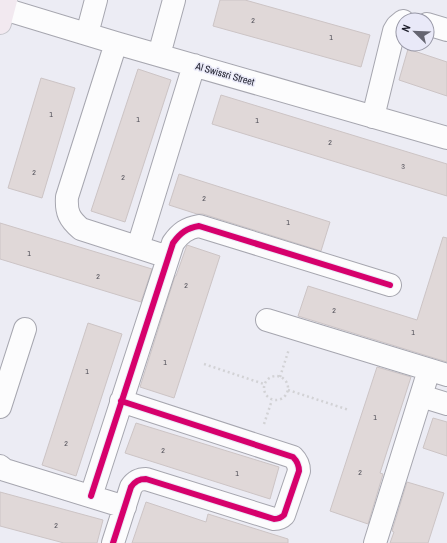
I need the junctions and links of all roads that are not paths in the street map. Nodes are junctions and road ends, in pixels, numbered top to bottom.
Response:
1 (96, 0) edge
2 (174, 0) edge
3 (3, 11) edge
4 (435, 26) edge
5 (395, 29) edge
6 (447, 30) edge
7 (87, 34) junction
8 (116, 43) junction
9 (159, 55) junction
10 (194, 65) junction
11 (373, 117) junction
12 (447, 138) edge
13 (138, 247) junction
14 (168, 257) junction
15 (390, 285) dead end
16 (267, 320) dead end
17 (25, 329) dead end
18 (438, 373) edge
19 (421, 396) junction
20 (121, 401) junction
21 (447, 404) edge
22 (0, 407) edge
23 (0, 466) edge
24 (91, 496) junction
25 (125, 507) junction
26 (113, 543) edge
27 (376, 543) edge

1 - 7 street
2 - 9 street
3 - 7 street, Al Swissri Street
4 - 6 street
5 - 11 street
7 - 8 street, Al Swissri Street
8 - 9 street, Al Swissri Street
8 - 13 street
9 - 10 street, Al Swissri Street
10 - 11 street, Al Swissri Street
10 - 13 street
11 - 12 street, Al Swissri Street
13 - 14 street
14 - 15 street
14 - 20 street
16 - 18 street
17 - 22 street
18 - 19 street
19 - 21 street
19 - 27 street
20 - 24 street
20 - 25 street
23 - 24 street
24 - 25 street
25 - 26 street

